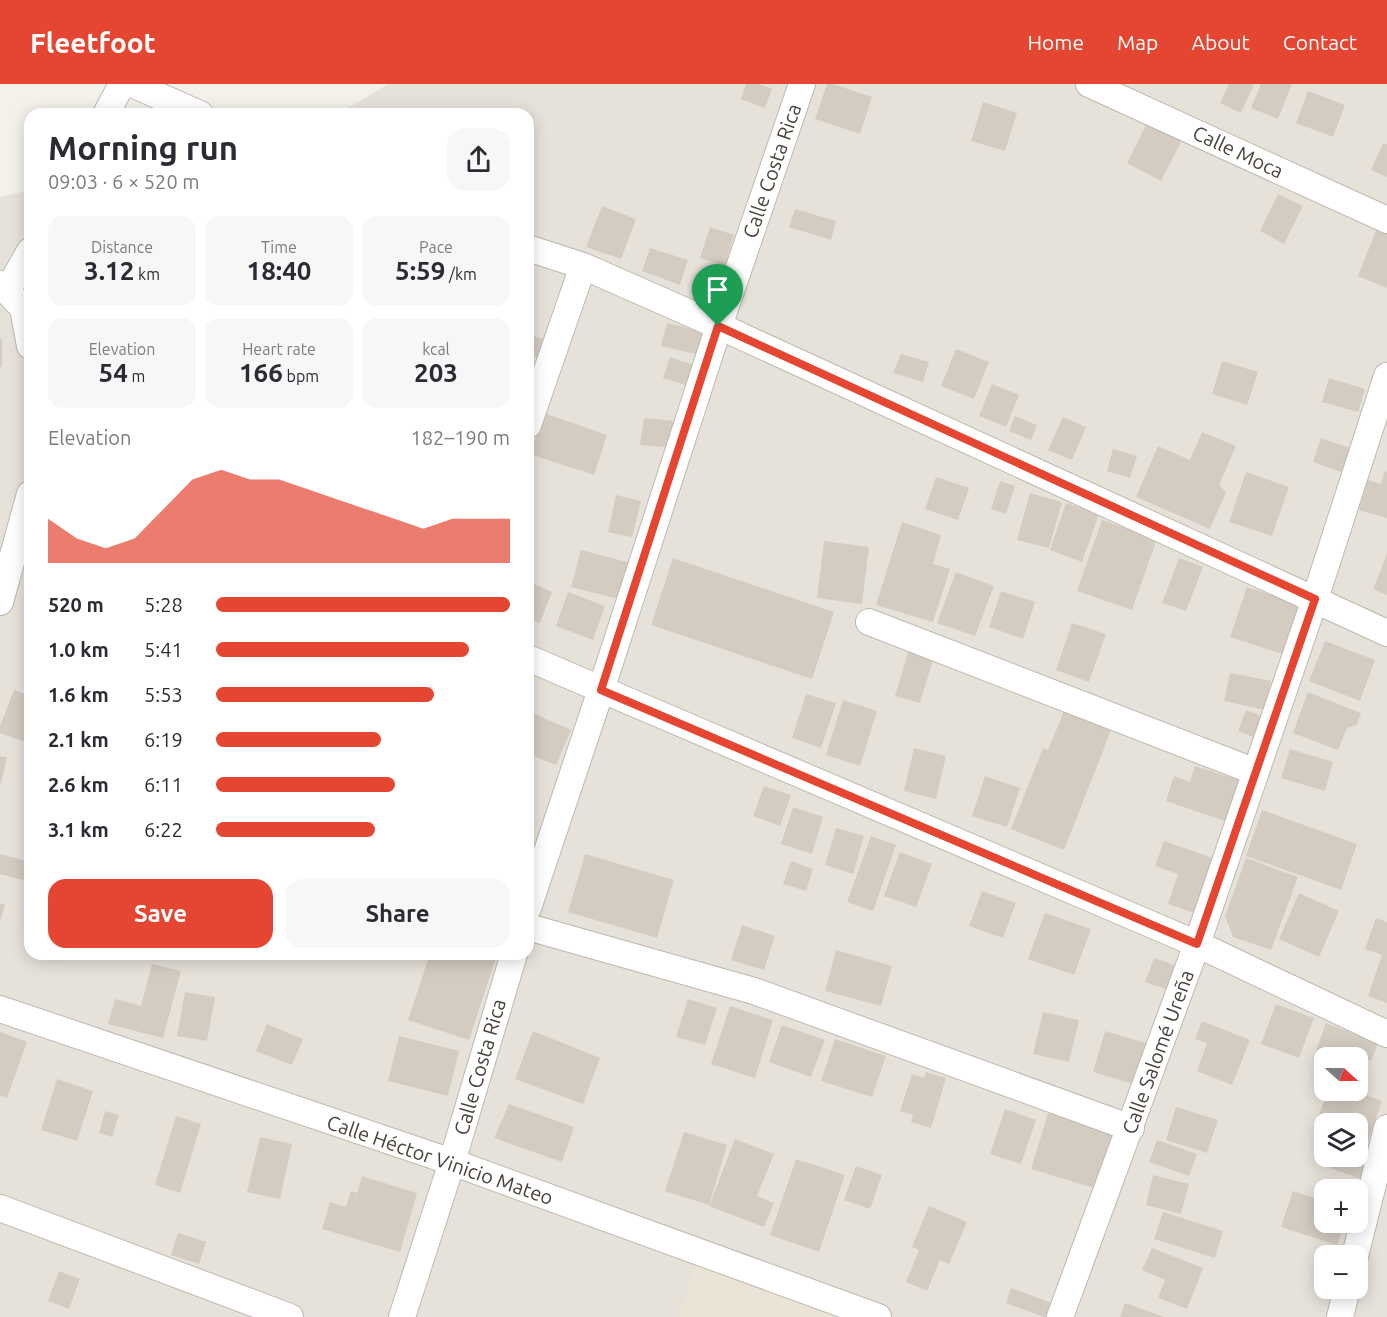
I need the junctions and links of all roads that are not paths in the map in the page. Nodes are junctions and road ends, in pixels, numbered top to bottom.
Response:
1 (122, 84) edge
2 (132, 84) edge
3 (802, 84) edge
4 (1089, 84) edge
5 (109, 108) edge
6 (186, 108) edge
7 (1387, 220) edge
8 (534, 251) edge
9 (24, 259) edge
10 (583, 266) junction
11 (4, 287) edge
12 (24, 313) edge
13 (718, 326) junction
14 (1387, 376) edge
15 (534, 408) edge
16 (24, 516) edge
17 (1315, 599) junction
18 (0, 602) edge
19 (869, 622) dead end
20 (1387, 633) edge
21 (534, 661) edge
22 (601, 690) junction
23 (1256, 772) junction
24 (534, 890) edge
25 (534, 929) edge
26 (1197, 944) junction
27 (512, 960) edge
28 (0, 1009) edge
29 (1387, 1034) edge
30 (1131, 1128) junction
31 (1387, 1128) edge
32 (452, 1162) junction
33 (0, 1208) edge
34 (1358, 1245) edge
35 (1344, 1299) edge
36 (290, 1317) edge
37 (402, 1317) edge
38 (878, 1317) edge
39 (1060, 1317) edge
40 (1340, 1317) edge

1 - 5 street
2 - 6 street
3 - 13 street, Calle Costa Rica
4 - 7 street, Calle Moca
8 - 10 street
9 - 11 street
10 - 13 street
10 - 15 street
11 - 12 street
13 - 17 street
13 - 22 street, Calle Costa Rica
14 - 17 street, Calle Salomé Ureña
16 - 18 street
17 - 20 street
17 - 23 street, Calle Salomé Ureña
19 - 23 street
21 - 22 street
22 - 24 street, Calle Costa Rica
22 - 26 street
23 - 26 street, Calle Salomé Ureña
25 - 30 street
26 - 29 street
26 - 30 street, Calle Salomé Ureña
27 - 32 street, Calle Costa Rica
28 - 32 street, Calle Héctor Vinicio Mateo
30 - 39 street, Calle Salomé Ureña
31 - 34 street
32 - 37 street, Calle Costa Rica
32 - 38 street, Calle Héctor Vinicio Mateo
33 - 36 street
35 - 40 street

